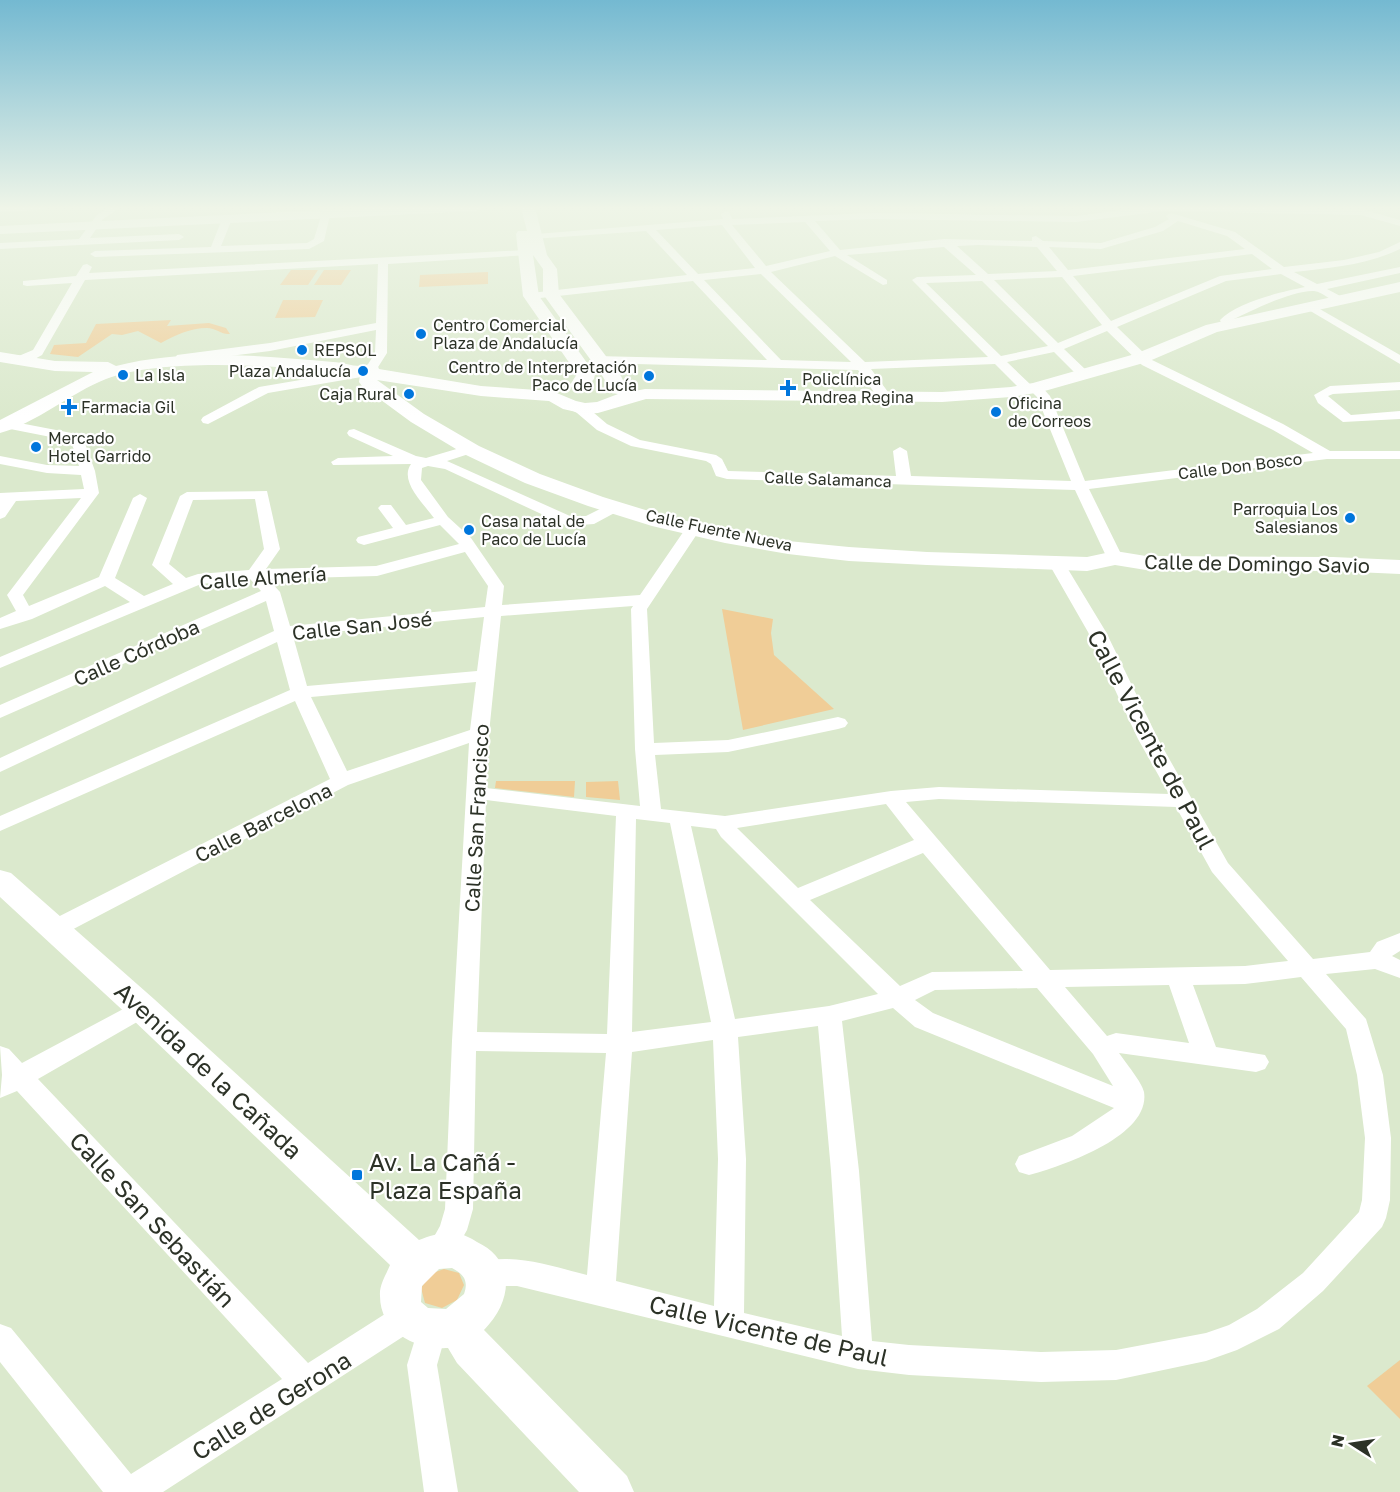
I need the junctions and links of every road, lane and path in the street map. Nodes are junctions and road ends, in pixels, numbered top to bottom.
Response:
1 (104, 277) edge
2 (383, 277) edge
3 (528, 277) edge
4 (550, 277) edge
5 (709, 277) edge
6 (771, 277) edge
7 (874, 277) edge
8 (1006, 277) edge
9 (1066, 277) edge
10 (1234, 277) edge
11 (1294, 277) edge
12 (1369, 277) edge
13 (81, 278) junction
14 (698, 278) junction
15 (984, 278) junction
16 (883, 282) dead end
17 (27, 283) dead end
18 (1400, 287) edge
19 (1315, 288) junction
20 (551, 294) junction
21 (531, 296) junction
22 (1340, 300) junction
23 (1311, 307) junction
24 (381, 325) junction
25 (1227, 325) junction
26 (1109, 326) junction
27 (1056, 348) junction
28 (266, 354) junction
29 (1141, 358) junction
30 (176, 359) junction
31 (599, 359) junction
32 (24, 360) edge
33 (997, 360) junction
34 (1400, 360) edge
35 (778, 364) junction
36 (862, 366) junction
37 (115, 367) junction
38 (370, 370) junction
39 (1083, 374) junction
40 (0, 376) edge
41 (75, 381) junction
42 (1400, 386) edge
43 (1032, 389) junction
44 (571, 394) junction
45 (884, 396) junction
46 (611, 401) junction
47 (1400, 415) edge
48 (208, 420) dead end
49 (1, 424) edge
50 (354, 433) dead end
51 (470, 449) junction
52 (900, 451) dead end
53 (1327, 455) junction
54 (1400, 455) edge
55 (0, 460) edge
56 (419, 460) junction
57 (338, 462) dead end
58 (88, 471) junction
59 (904, 482) junction
60 (1080, 486) junction
61 (92, 493) junction
62 (6, 496) edge
63 (140, 498) dead end
64 (615, 507) junction
65 (386, 508) dead end
66 (0, 514) edge
67 (443, 520) junction
68 (693, 528) junction
69 (364, 540) dead end
70 (407, 542) junction
71 (468, 546) junction
72 (1115, 558) junction
73 (1057, 564) junction
74 (1400, 567) edge
75 (254, 574) junction
76 (106, 580) junction
77 (185, 585) junction
78 (272, 592) junction
79 (644, 600) junction
80 (144, 603) junction
81 (493, 611) junction
82 (26, 615) junction
83 (0, 624) edge
84 (285, 632) junction
85 (0, 663) edge
86 (485, 676) junction
87 (300, 692) junction
88 (0, 712) edge
89 (838, 723) dead end
90 (479, 733) junction
91 (645, 749) junction
92 (0, 766) edge
93 (341, 782) junction
94 (477, 793) junction
95 (891, 797) junction
96 (1182, 801) junction
97 (626, 812) junction
98 (651, 815) junction
99 (679, 819) junction
100 (725, 823) junction
101 (0, 824) edge
102 (927, 843) junction
103 (0, 880) edge
104 (796, 897) junction
105 (54, 929) junction
106 (1400, 941) edge
107 (1377, 960) junction
108 (1400, 969) edge
109 (1307, 970) junction
110 (1178, 977) junction
111 (1044, 978) junction
112 (897, 998) junction
113 (142, 1008) junction
114 (829, 1015) junction
115 (725, 1030) junction
116 (464, 1041) junction
117 (618, 1044) junction
118 (1102, 1047) junction
119 (1206, 1055) junction
120 (0, 1056) edge
121 (1256, 1062) dead end
122 (10, 1083) edge
123 (1131, 1104) junction
124 (1029, 1164) dead end
125 (428, 1257) junction
126 (486, 1273) junction
127 (600, 1291) junction
128 (432, 1324) junction
129 (729, 1324) junction
130 (0, 1338) edge
131 (858, 1354) junction
132 (305, 1382) junction
133 (124, 1492) edge
134 (133, 1492) edge
135 (441, 1492) edge
136 (611, 1492) edge

1 - 13 street
2 - 24 street
3 - 21 main road
4 - 20 main road
5 - 14 street
6 - 36 street
7 - 16 street
8 - 15 street
9 - 26 street
10 - 26 street
11 - 19 street
12 - 19 street
13 - 17 street
13 - 32 street
14 - 20 street
14 - 35 street
15 - 27 street
15 - 33 street
18 - 22 main road
19 - 22 street
19 - 25 street
20 - 21 street
20 - 31 main road
21 - 44 main road
22 - 23 main road
23 - 25 main road
23 - 34 street
24 - 28 street
24 - 38 street
25 - 29 main road
26 - 27 street
26 - 29 street
27 - 33 street
27 - 39 street
28 - 30 main road
28 - 30 street
28 - 38 main road
29 - 39 main road
29 - 53 street
30 - 37 main road
31 - 35 street
31 - 46 main road
32 - 37 main road
32 - 40 main road
32 - 41 main road
33 - 36 street
33 - 43 street
35 - 36 street
36 - 45 street
37 - 41 main road
38 - 44 main road
38 - 48 street
38 - 49 main road
38 - 51 main road, Calle Fuente Nueva
39 - 43 main road
41 - 49 main road
42 - 47 street
43 - 45 main road
43 - 60 street
44 - 46 main road
45 - 46 main road
46 - 59 street, Calle Salamanca
49 - 58 street
50 - 56 street
51 - 56 street
51 - 64 main road, Calle Fuente Nueva
52 - 59 street
53 - 54 street, Calle Don Bosco
53 - 60 street, Calle Don Bosco
55 - 58 street
56 - 57 street
56 - 64 street
56 - 67 street, Calle San Francisco
58 - 61 street
59 - 60 street, Calle Salamanca
60 - 72 street
61 - 62 street
61 - 82 street
62 - 66 street
63 - 76 street
64 - 68 main road, Calle Fuente Nueva
65 - 70 street
67 - 70 street
67 - 71 street, Calle San Francisco
68 - 73 main road, Calle Fuente Nueva
68 - 79 street
69 - 70 street
70 - 71 street, Calle Almería
70 - 75 street, Calle Almería
71 - 81 street, Calle San Francisco
72 - 73 main road, Calle Fuente Nueva
72 - 74 main road, Calle de Domingo Savio
73 - 96 street, Calle Vicente de Paul
75 - 77 street, Calle Almería
75 - 77 street
75 - 78 street
76 - 80 street
76 - 82 street
77 - 80 street, Calle Almería
78 - 84 street
78 - 88 street, Calle Córdoba
79 - 81 street, Calle San José
79 - 91 street
80 - 85 street, Calle Almería
81 - 84 street, Calle San José
81 - 86 street, Calle San Francisco
82 - 83 street
84 - 87 street
84 - 92 street, Calle San José
86 - 87 street
86 - 90 street, Calle San Francisco
87 - 93 street
87 - 101 street
89 - 91 street
90 - 93 street, Calle Barcelona
90 - 94 street, Calle San Francisco
91 - 98 street
93 - 105 street, Calle Barcelona
94 - 97 street
94 - 116 street, Calle San Francisco
95 - 96 street
95 - 100 street
95 - 102 street
96 - 109 street, Calle Vicente de Paul
97 - 98 street
97 - 117 street
98 - 99 street
99 - 100 street
99 - 115 street
100 - 104 street
102 - 104 street
102 - 111 street
103 - 105 main road, Avenida de la Cañada
104 - 112 street
105 - 113 main road, Avenida de la Cañada
106 - 107 street
107 - 108 street
107 - 109 street
109 - 110 street
109 - 131 street, Calle Vicente de Paul
110 - 111 street
110 - 119 street
111 - 112 street
111 - 118 street
112 - 114 street
112 - 123 street
113 - 122 street
113 - 125 main road, Avenida de la Cañada
114 - 115 street
114 - 131 street
115 - 117 street
115 - 129 street
116 - 117 street
116 - 125 street, Calle San Francisco
117 - 127 street
118 - 119 street
118 - 123 street
119 - 121 street
120 - 122 street, Calle San Sebastián
122 - 132 street, Calle San Sebastián
123 - 124 street
125 - 126 main road
125 - 128 main road
126 - 127 street, Calle Vicente de Paul
126 - 128 main road
127 - 129 street, Calle Vicente de Paul
128 - 132 street, Calle de Gerona
128 - 135 street
128 - 136 main road
129 - 131 street, Calle Vicente de Paul
130 - 133 street
132 - 134 street, Calle de Gerona

